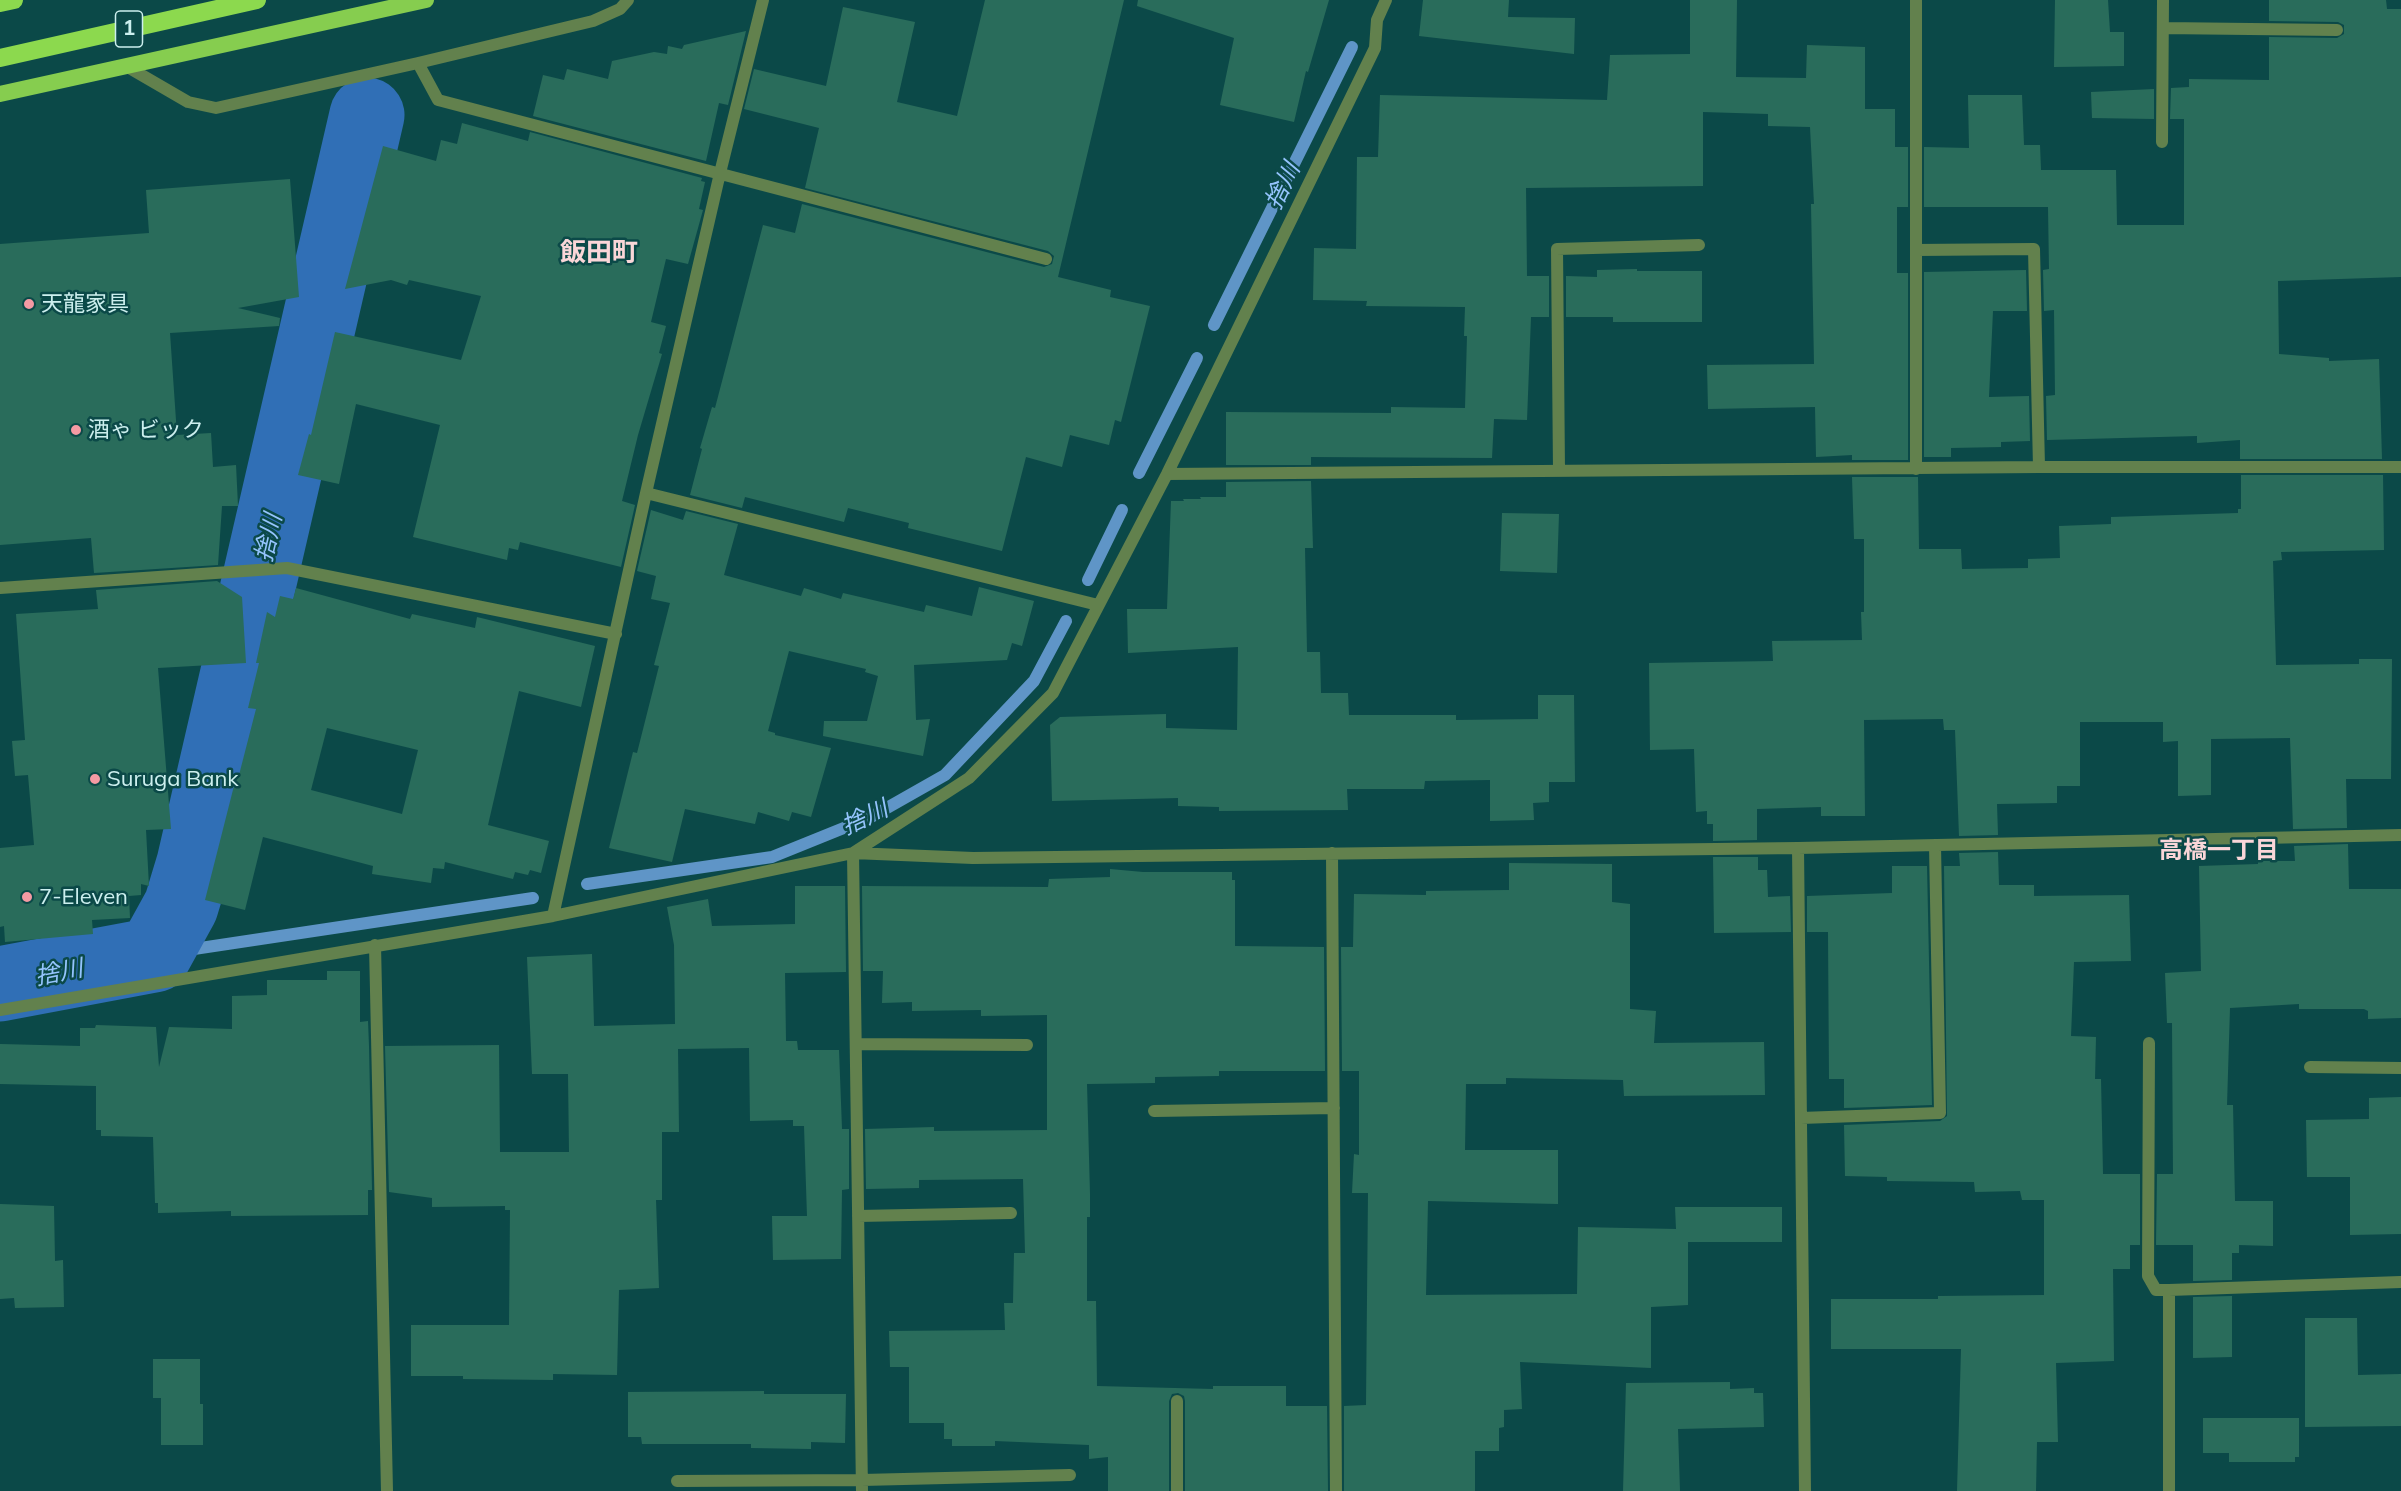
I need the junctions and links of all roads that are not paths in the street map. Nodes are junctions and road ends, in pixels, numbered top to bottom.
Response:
1 (14, 0) edge
2 (257, 0) edge
3 (426, 0) edge
4 (627, 0) edge
5 (763, 0) edge
6 (1386, 0) edge
7 (1916, 0) edge
8 (2163, 0) edge
9 (0, 3) edge
10 (2163, 28) junction
11 (2337, 30) dead end
12 (0, 58) edge
13 (418, 63) junction
14 (126, 66) junction
15 (0, 94) edge
16 (2162, 142) dead end
17 (720, 173) junction
18 (1699, 245) dead end
19 (1916, 250) junction
20 (1046, 259) dead end
21 (2039, 467) junction
22 (2401, 468) edge
23 (1916, 469) junction
24 (1559, 471) junction
25 (1167, 474) junction
26 (646, 493) junction
27 (0, 588) edge
28 (1098, 604) junction
29 (616, 634) junction
30 (2401, 835) edge
31 (1935, 845) junction
32 (1798, 848) junction
33 (853, 853) junction
34 (1332, 853) junction
35 (553, 915) junction
36 (375, 945) junction
37 (0, 1010) edge
38 (2149, 1043) dead end
39 (856, 1044) junction
40 (1027, 1045) dead end
41 (2310, 1067) dead end
42 (2401, 1068) edge
43 (1334, 1108) junction
44 (1154, 1111) dead end
45 (1801, 1118) junction
46 (1011, 1213) dead end
47 (858, 1216) junction
48 (2401, 1282) edge
49 (2169, 1290) junction
50 (1176, 1401) dead end
51 (1070, 1475) dead end
52 (677, 1481) dead end
53 (862, 1486) edge
54 (387, 1491) edge
55 (1177, 1491) edge
56 (1336, 1491) edge
57 (1804, 1491) edge
58 (2169, 1491) edge

1 - 9 highway
2 - 12 highway, 1
3 - 14 highway
4 - 13 street
5 - 17 street
6 - 25 street
7 - 19 street
8 - 10 street
10 - 11 street
10 - 16 street
13 - 14 street
13 - 17 street
14 - 15 highway
17 - 20 street
17 - 26 street
18 - 24 street
19 - 21 street
19 - 23 street
21 - 22 street
21 - 23 street
23 - 24 street
24 - 25 street
25 - 28 street
26 - 28 street
26 - 29 street
27 - 29 street
28 - 33 street
29 - 35 street
30 - 31 street
31 - 32 street
31 - 45 street
32 - 34 street
32 - 45 street
33 - 34 street
33 - 35 street
33 - 39 street
34 - 43 street
35 - 36 street
36 - 37 street
36 - 54 street
38 - 49 street
39 - 40 street
39 - 47 street
41 - 42 street
43 - 44 street
43 - 56 street
45 - 57 street
46 - 47 street
47 - 53 street
48 - 49 street
49 - 58 street
50 - 55 street
51 - 53 street
52 - 53 street

